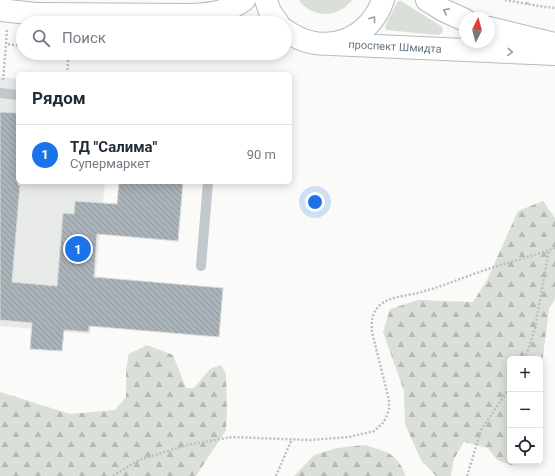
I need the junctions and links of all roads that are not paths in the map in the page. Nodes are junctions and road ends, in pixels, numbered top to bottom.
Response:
1 (244, 0) edge
2 (266, 0) edge
3 (382, 0) edge
4 (427, 0) edge
5 (0, 10) edge
6 (39, 14) junction
7 (52, 16) edge
8 (273, 16) edge
9 (459, 17) edge
10 (495, 29) edge
11 (292, 35) edge
12 (292, 41) edge
13 (307, 42) junction
14 (331, 44) junction
15 (555, 44) edge
16 (555, 54) edge
17 (1, 93) edge
18 (16, 95) edge
19 (208, 184) edge
20 (201, 266) dead end

1 - 6 street
2 - 8 street
14 -> 3 street
9 -> 4 street
5 - 6 street
6 - 7 street
10 - 15 street
11 - 13 street
12 - 13 street, проспект Шмидта
13 - 14 street, проспект Шмидта
14 -> 16 street, проспект Шмидта
17 - 18 lane
19 - 20 lane

